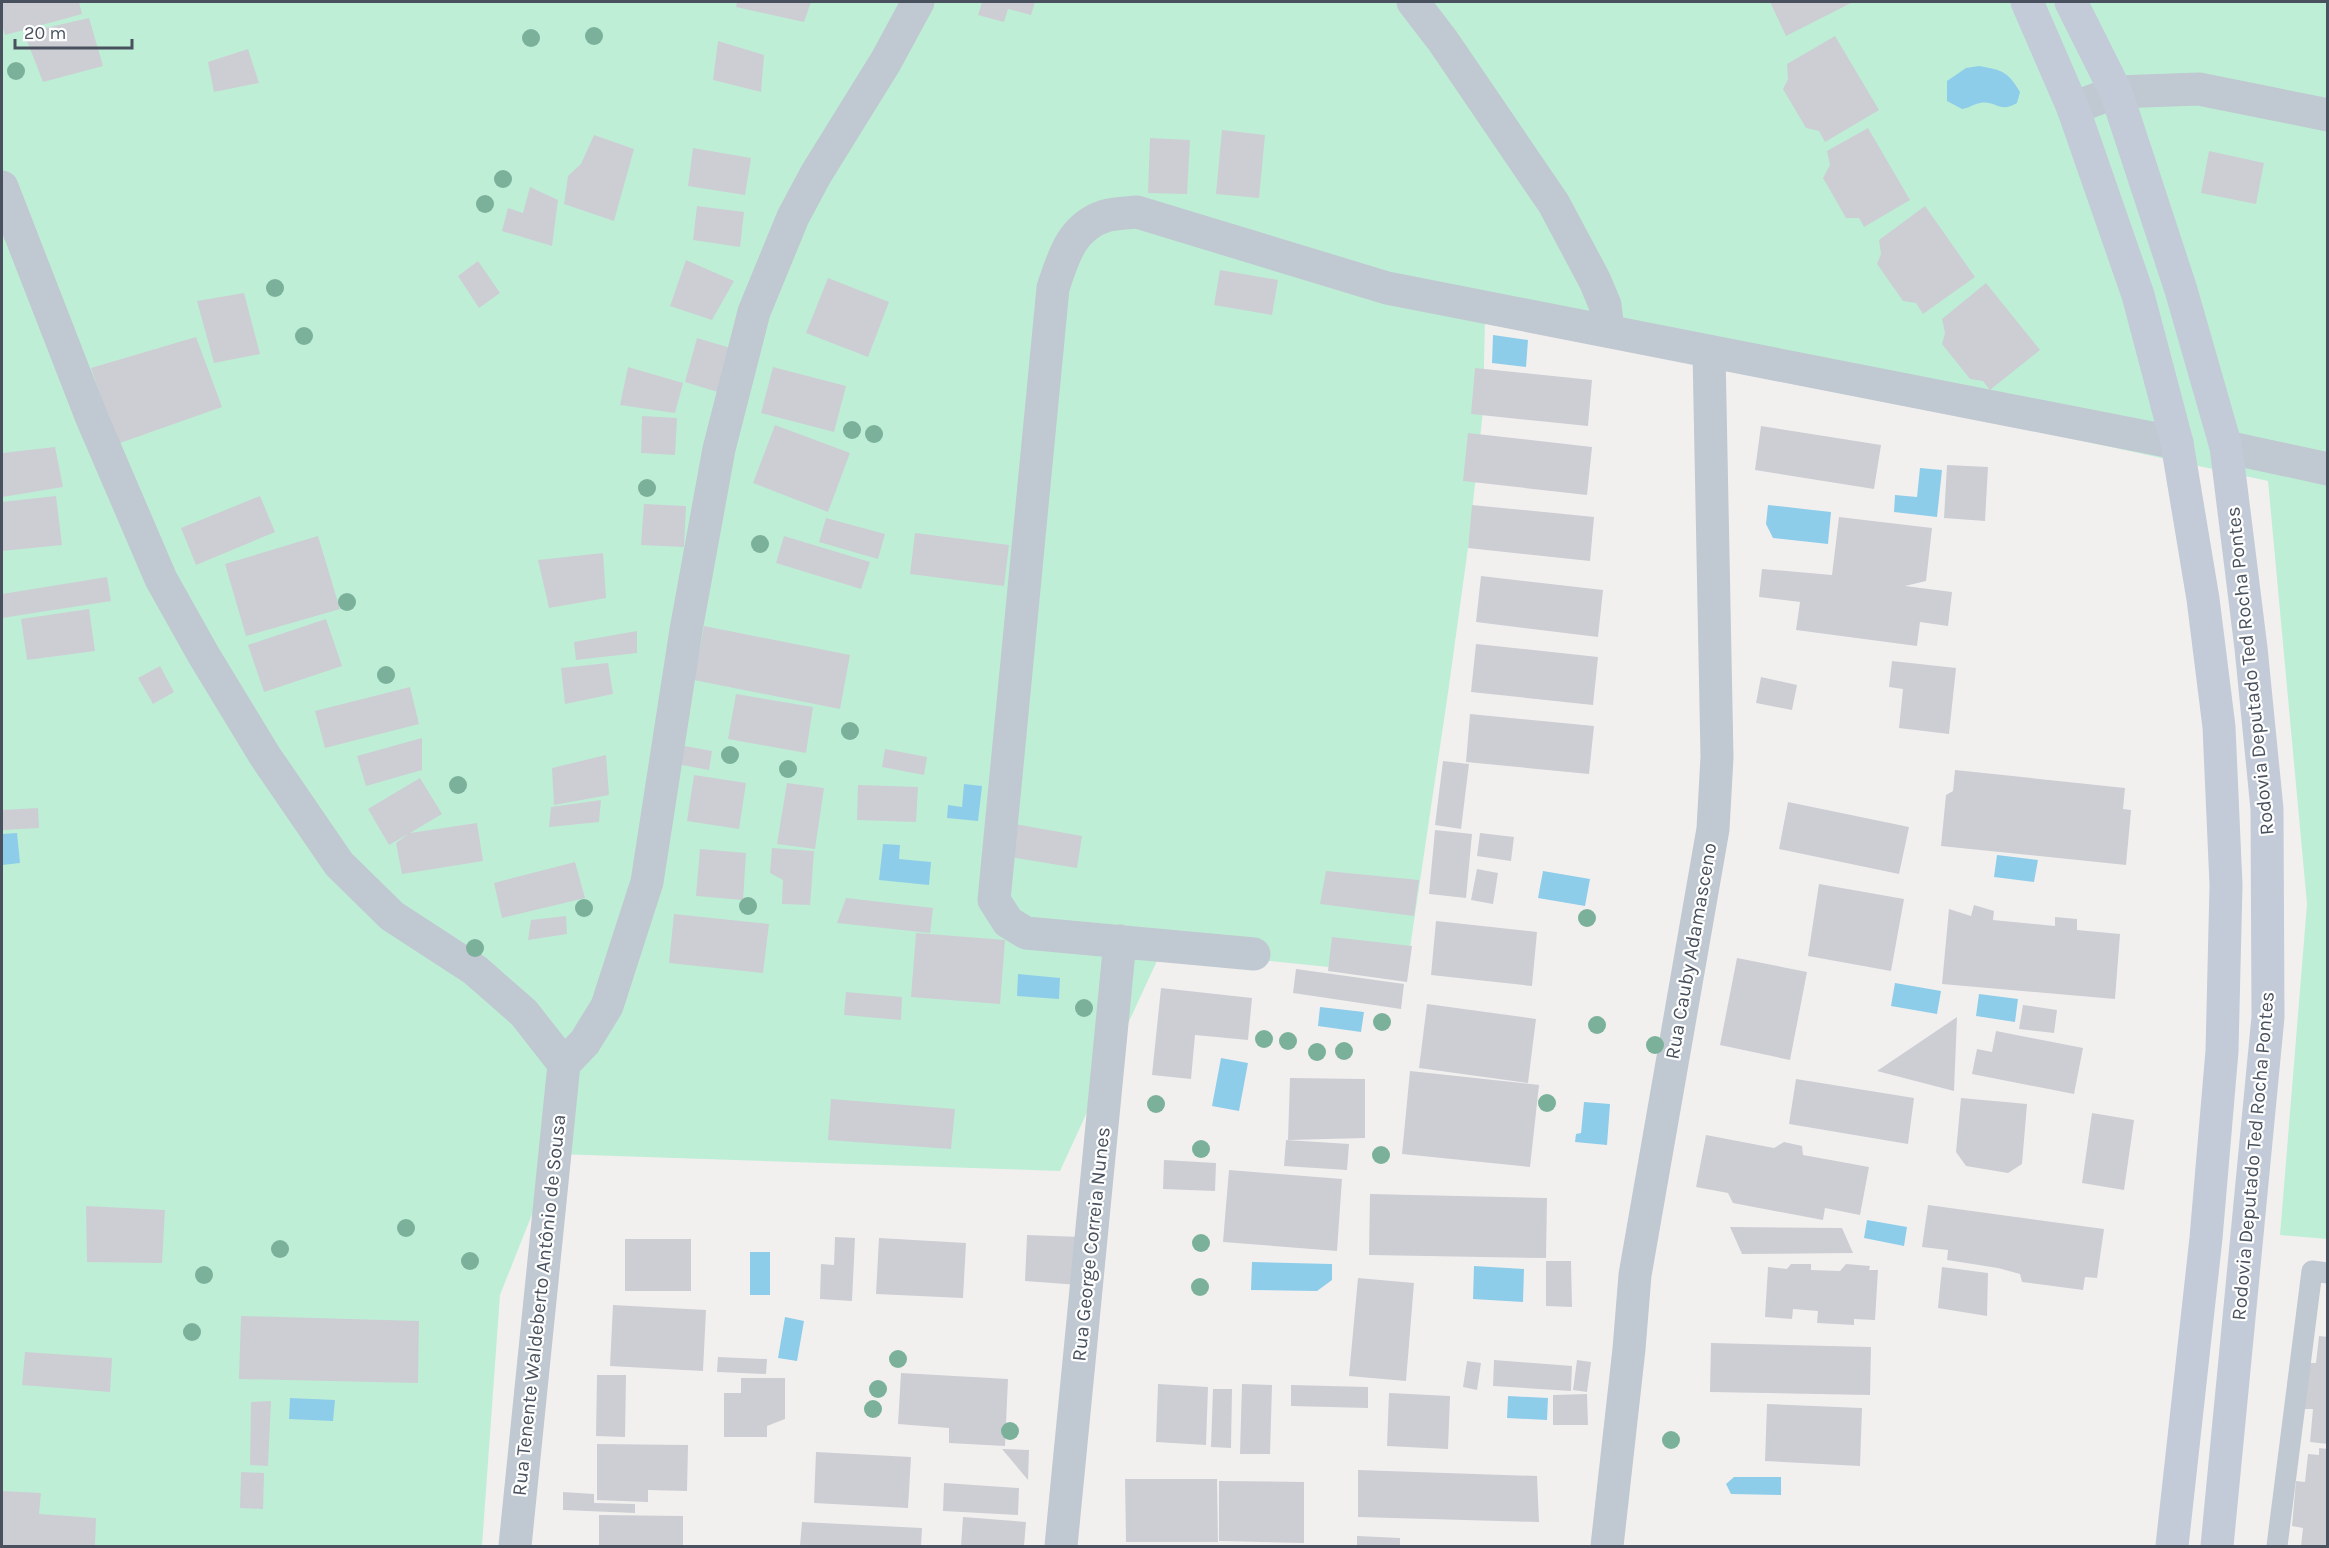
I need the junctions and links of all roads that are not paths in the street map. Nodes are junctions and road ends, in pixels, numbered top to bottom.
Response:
1 (918, 2) edge
2 (1413, 2) edge
3 (2027, 2) edge
4 (2072, 2) edge
5 (2115, 92) junction
6 (2073, 108) junction
7 (2328, 115) edge
8 (2, 186) edge
9 (1608, 330) junction
10 (1709, 352) junction
11 (2177, 443) junction
12 (2226, 447) junction
13 (2328, 469) edge
14 (1120, 941) junction
15 (1254, 954) dead end
16 (564, 1064) junction
17 (2328, 1273) edge
18 (515, 1546) edge
19 (1061, 1546) edge
20 (1608, 1546) edge
21 (2172, 1546) edge
22 (2217, 1546) edge
23 (2277, 1546) edge

1 - 16 street
2 - 9 street
3 - 6 main road, Rodovia Deputado Ted Rocha Pontes
4 - 5 main road, Rodovia Deputado Ted Rocha Pontes
5 - 6 street
5 - 7 street
5 - 12 main road, Rodovia Deputado Ted Rocha Pontes
6 - 11 main road, Rodovia Deputado Ted Rocha Pontes
8 - 16 street
9 - 10 street
9 - 14 street
10 - 11 street
10 - 20 street, Rua Cauby Adamasceno
11 - 21 main road, Rodovia Deputado Ted Rocha Pontes
12 - 13 street
12 - 22 main road, Rodovia Deputado Ted Rocha Pontes
14 - 15 street
14 - 19 street, Rua George Correia Nunes
16 - 18 street, Rua Tenente Waldeberto Antônio de Sousa
17 - 23 lane

